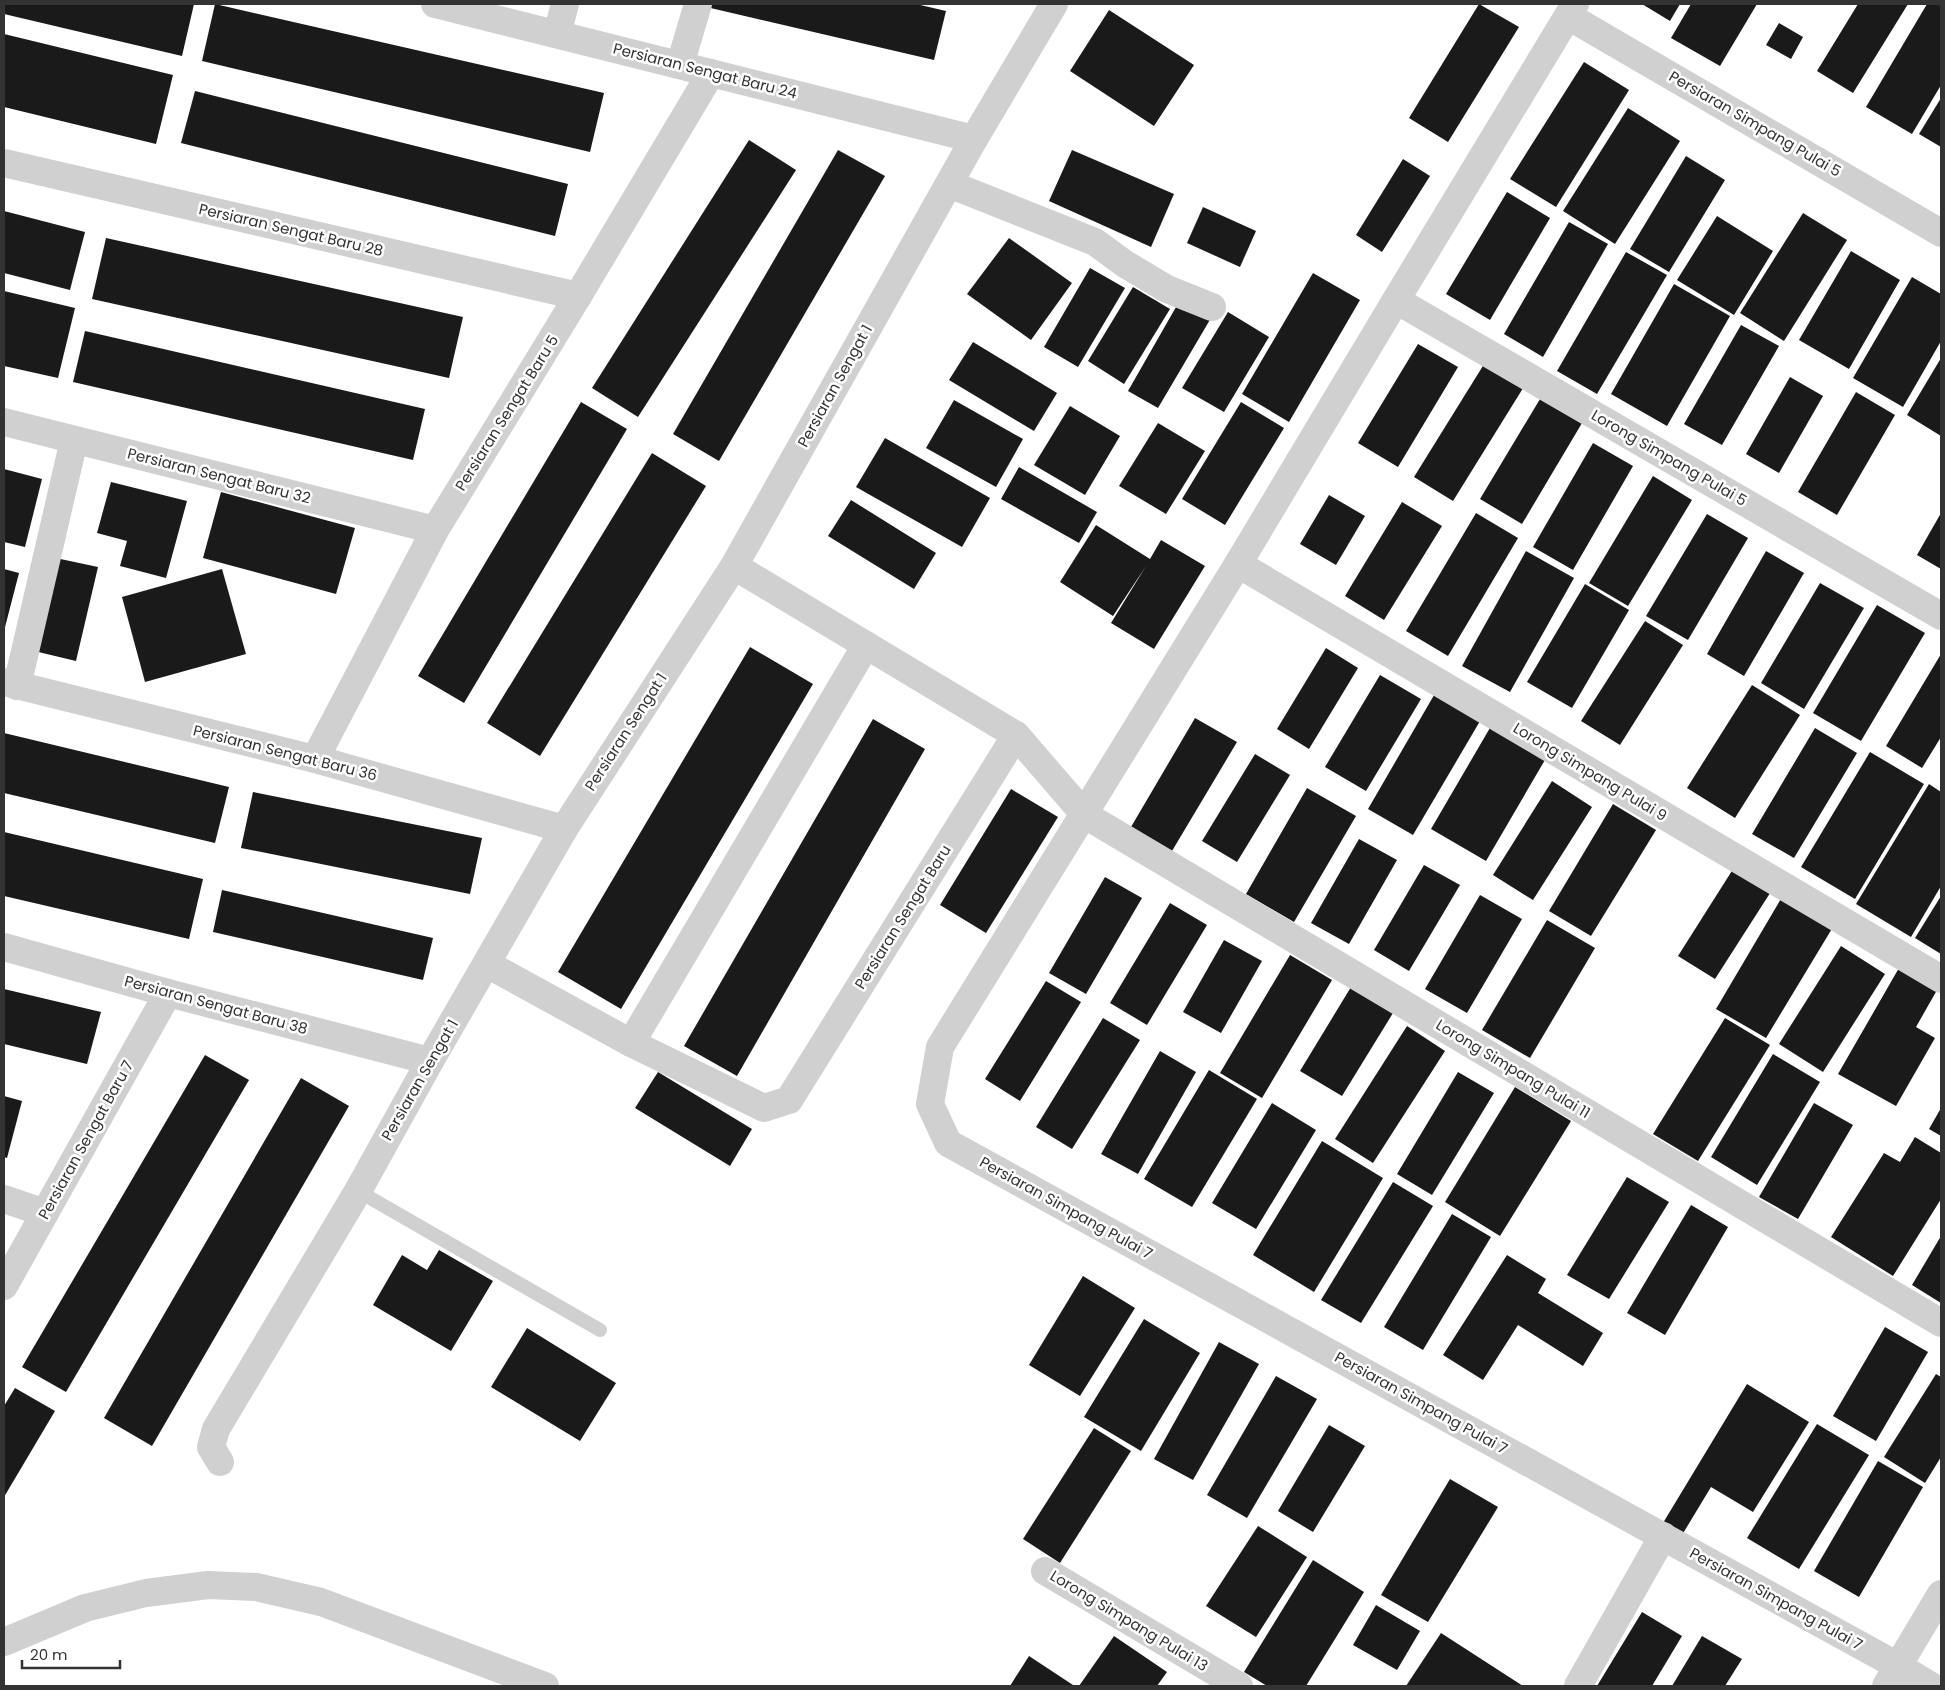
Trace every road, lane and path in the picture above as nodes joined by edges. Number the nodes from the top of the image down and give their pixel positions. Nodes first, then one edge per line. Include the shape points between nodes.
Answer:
1 (435, 4) edge
2 (565, 4) edge
3 (698, 4) edge
4 (1054, 4) edge
5 (1572, 10) edge
6 (557, 34) junction
7 (680, 65) junction
8 (711, 73) junction
9 (974, 139) junction
10 (4, 163) edge
11 (949, 184) junction
12 (1941, 233) edge
13 (578, 296) junction
14 (1396, 300) junction
15 (1212, 307) dead end
16 (4, 422) edge
17 (74, 440) junction
18 (435, 530) junction
19 (1238, 564) junction
20 (734, 566) junction
21 (1941, 616) edge
22 (866, 645) junction
23 (10, 684) edge
24 (1016, 735) junction
25 (316, 759) junction
26 (1085, 815) junction
27 (564, 829) junction
28 (4, 947) edge
29 (487, 964) junction
30 (1941, 979) edge
31 (168, 993) junction
32 (631, 1043) junction
33 (430, 1061) junction
34 (358, 1191) junction
35 (4, 1199) edge
36 (45, 1214) junction
37 (4, 1286) edge
38 (1941, 1323) edge
39 (600, 1330) dead end
40 (220, 1462) dead end
41 (1662, 1536) junction
42 (1045, 1571) dead end
43 (1941, 1594) edge
44 (4, 1642) edge
45 (1892, 1676) edge
46 (545, 1686) edge
47 (1239, 1686) edge
48 (1578, 1686) edge
49 (1931, 1686) edge

1 - 6 street, Persiaran Sengat Baru 24
2 - 6 street
3 - 7 street
4 - 9 street, Persiaran Sengat 1
5 - 12 street, Persiaran Simpang Pulai 5
5 - 14 street
6 - 7 street, Persiaran Sengat Baru 24
7 - 8 street, Persiaran Sengat Baru 24
8 - 9 street, Persiaran Sengat Baru 24
8 - 13 street, Persiaran Sengat Baru 5
9 - 11 street, Persiaran Sengat 1
10 - 13 street, Persiaran Sengat Baru 28
11 - 15 street via 1095,242 1167,289
11 - 20 street, Persiaran Sengat 1
13 - 18 street, Persiaran Sengat Baru 5
14 - 19 street
14 - 21 street, Lorong Simpang Pulai 5
16 - 17 street, Persiaran Sengat Baru 32
17 - 18 street, Persiaran Sengat Baru 32
17 - 23 street
18 - 25 street, Persiaran Sengat Baru 5
19 - 26 street
19 - 30 street, Lorong Simpang Pulai 9
20 - 22 street, Lorong Simpang Pulai 11
20 - 27 street, Persiaran Sengat 1
22 - 24 street, Lorong Simpang Pulai 11
22 - 32 street
23 - 25 street, Persiaran Sengat Baru 36
24 - 26 street, Lorong Simpang Pulai 11
24 - 32 street, Persiaran Sengat Baru via 789,1100 764,1108
25 - 27 street, Persiaran Sengat Baru 36
26 - 38 street, Lorong Simpang Pulai 11
26 - 41 street, Persiaran Simpang Pulai 7 via 940,1047 930,1104 948,1143
27 - 29 street, Persiaran Sengat 1
28 - 31 street, Persiaran Sengat Baru 38
29 - 32 street
29 - 33 street, Persiaran Sengat 1
31 - 33 street, Persiaran Sengat Baru 38
31 - 36 street, Persiaran Sengat Baru 7
33 - 34 street, Persiaran Sengat 1
34 - 39 lane
34 - 40 street, Persiaran Sengat 1 via 216,1429 211,1448
35 - 36 street
36 - 37 street, Persiaran Sengat Baru 7
41 - 45 street, Persiaran Simpang Pulai 7
41 - 48 street
42 - 47 street, Lorong Simpang Pulai 13
43 - 45 street
44 - 46 street via 85,1608 146,1594 208,1585 256,1587 321,1602
45 - 49 street, Persiaran Simpang Pulai 7

